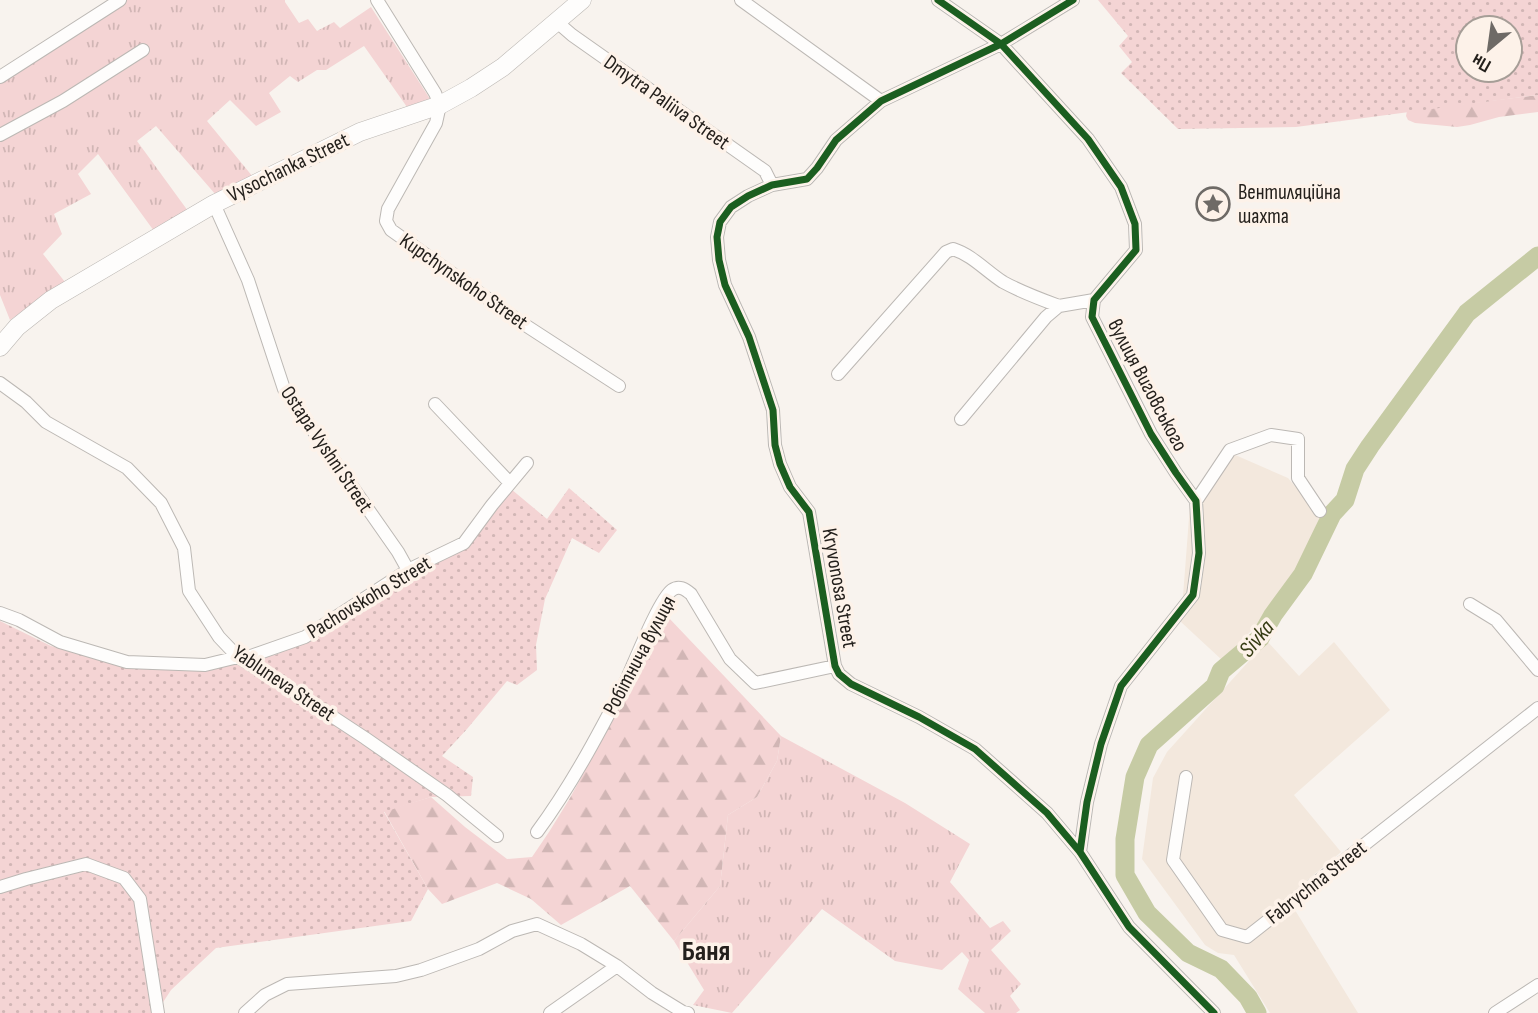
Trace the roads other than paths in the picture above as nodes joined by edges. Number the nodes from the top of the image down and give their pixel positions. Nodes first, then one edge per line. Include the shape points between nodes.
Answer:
1 (120, 0) edge
2 (377, 0) edge
3 (582, 0) edge
4 (741, 0) edge
5 (938, 0) edge
6 (1073, 0) edge
7 (557, 22) junction
8 (1001, 44) junction
9 (143, 50) dead end
10 (0, 77) edge
11 (881, 101) junction
12 (440, 105) junction
13 (0, 135) edge
14 (772, 185) junction
15 (214, 204) junction
16 (1094, 300) junction
17 (1059, 306) junction
18 (0, 347) edge
19 (838, 374) dead end
20 (0, 383) edge
21 (619, 386) dead end
22 (435, 404) dead end
23 (961, 419) dead end
24 (527, 463) dead end
25 (510, 483) junction
26 (1196, 502) junction
27 (1320, 511) dead end
28 (408, 570) junction
29 (1470, 604) dead end
30 (0, 613) edge
31 (238, 657) junction
32 (835, 666) junction
33 (1538, 670) edge
34 (1538, 708) edge
35 (1186, 777) dead end
36 (537, 832) dead end
37 (497, 836) dead end
38 (1080, 852) junction
39 (0, 887) edge
40 (617, 966) junction
41 (1538, 985) edge
42 (1500, 1011) edge
43 (158, 1013) edge
44 (245, 1013) edge
45 (550, 1013) edge
46 (688, 1013) edge
47 (1214, 1013) edge

1 - 10 street
2 - 12 street
3 - 7 street, Vysochanka Street
4 - 11 street
5 - 8 street, вулиця Виговського
6 - 8 street
7 - 12 street, Vysochanka Street via 503,67
7 - 14 street, Dmytra Paliiva Street via 765,171
8 - 11 street, Kryvonosa Street
8 - 16 street, вулиця Виговського via 1088,139 1121,187 1135,224 1136,250
9 - 13 street
11 - 14 street, Kryvonosa Street via 836,140 807,179
12 - 15 street, Vysochanka Street via 360,132
12 - 21 street, Kupchynskoho Street via 436,123 388,209 386,221 391,230
14 - 32 street, Kryvonosa Street via 731,207 720,222 719,260 774,410 780,464 809,512
15 - 18 street, Vysochanka Street via 51,300
15 - 28 street, Ostapa Vyshni Street via 248,280 284,389
16 - 17 street
16 - 26 street, вулиця Виговського via 1092,317 1122,377 1151,434
17 - 19 street via 1004,282 953,249
17 - 23 street
20 - 31 street, Yabluneva Street via 46,422 127,468 161,503 184,548 189,591
22 - 25 street
24 - 25 street, Pachovskoho Street
25 - 28 street, Pachovskoho Street via 464,543
26 - 27 street via 1230,450 1272,435 1298,439 1298,478
26 - 38 street via 1199,553 1193,595 1121,686 1101,744
28 - 31 street, Pachovskoho Street via 305,637
29 - 33 street via 1496,620
30 - 31 street, Pachovskoho Street via 60,642 127,662 205,665
31 - 37 street, Yabluneva Street via 365,738
32 - 36 street, Робітнича вулиця via 755,683 730,659 691,594 676,587 669,592 625,684 560,800
32 - 38 street, Kryvonosa Street via 851,684 975,749 1047,813
34 - 35 street, Fabrychna Street via 1247,936 1222,930 1173,860
38 - 47 street, Kryvonosa Street via 1129,926
39 - 43 street via 86,864 124,878 140,899
40 - 44 street via 537,924 396,976 287,984
40 - 45 street
40 - 46 street
41 - 42 street

